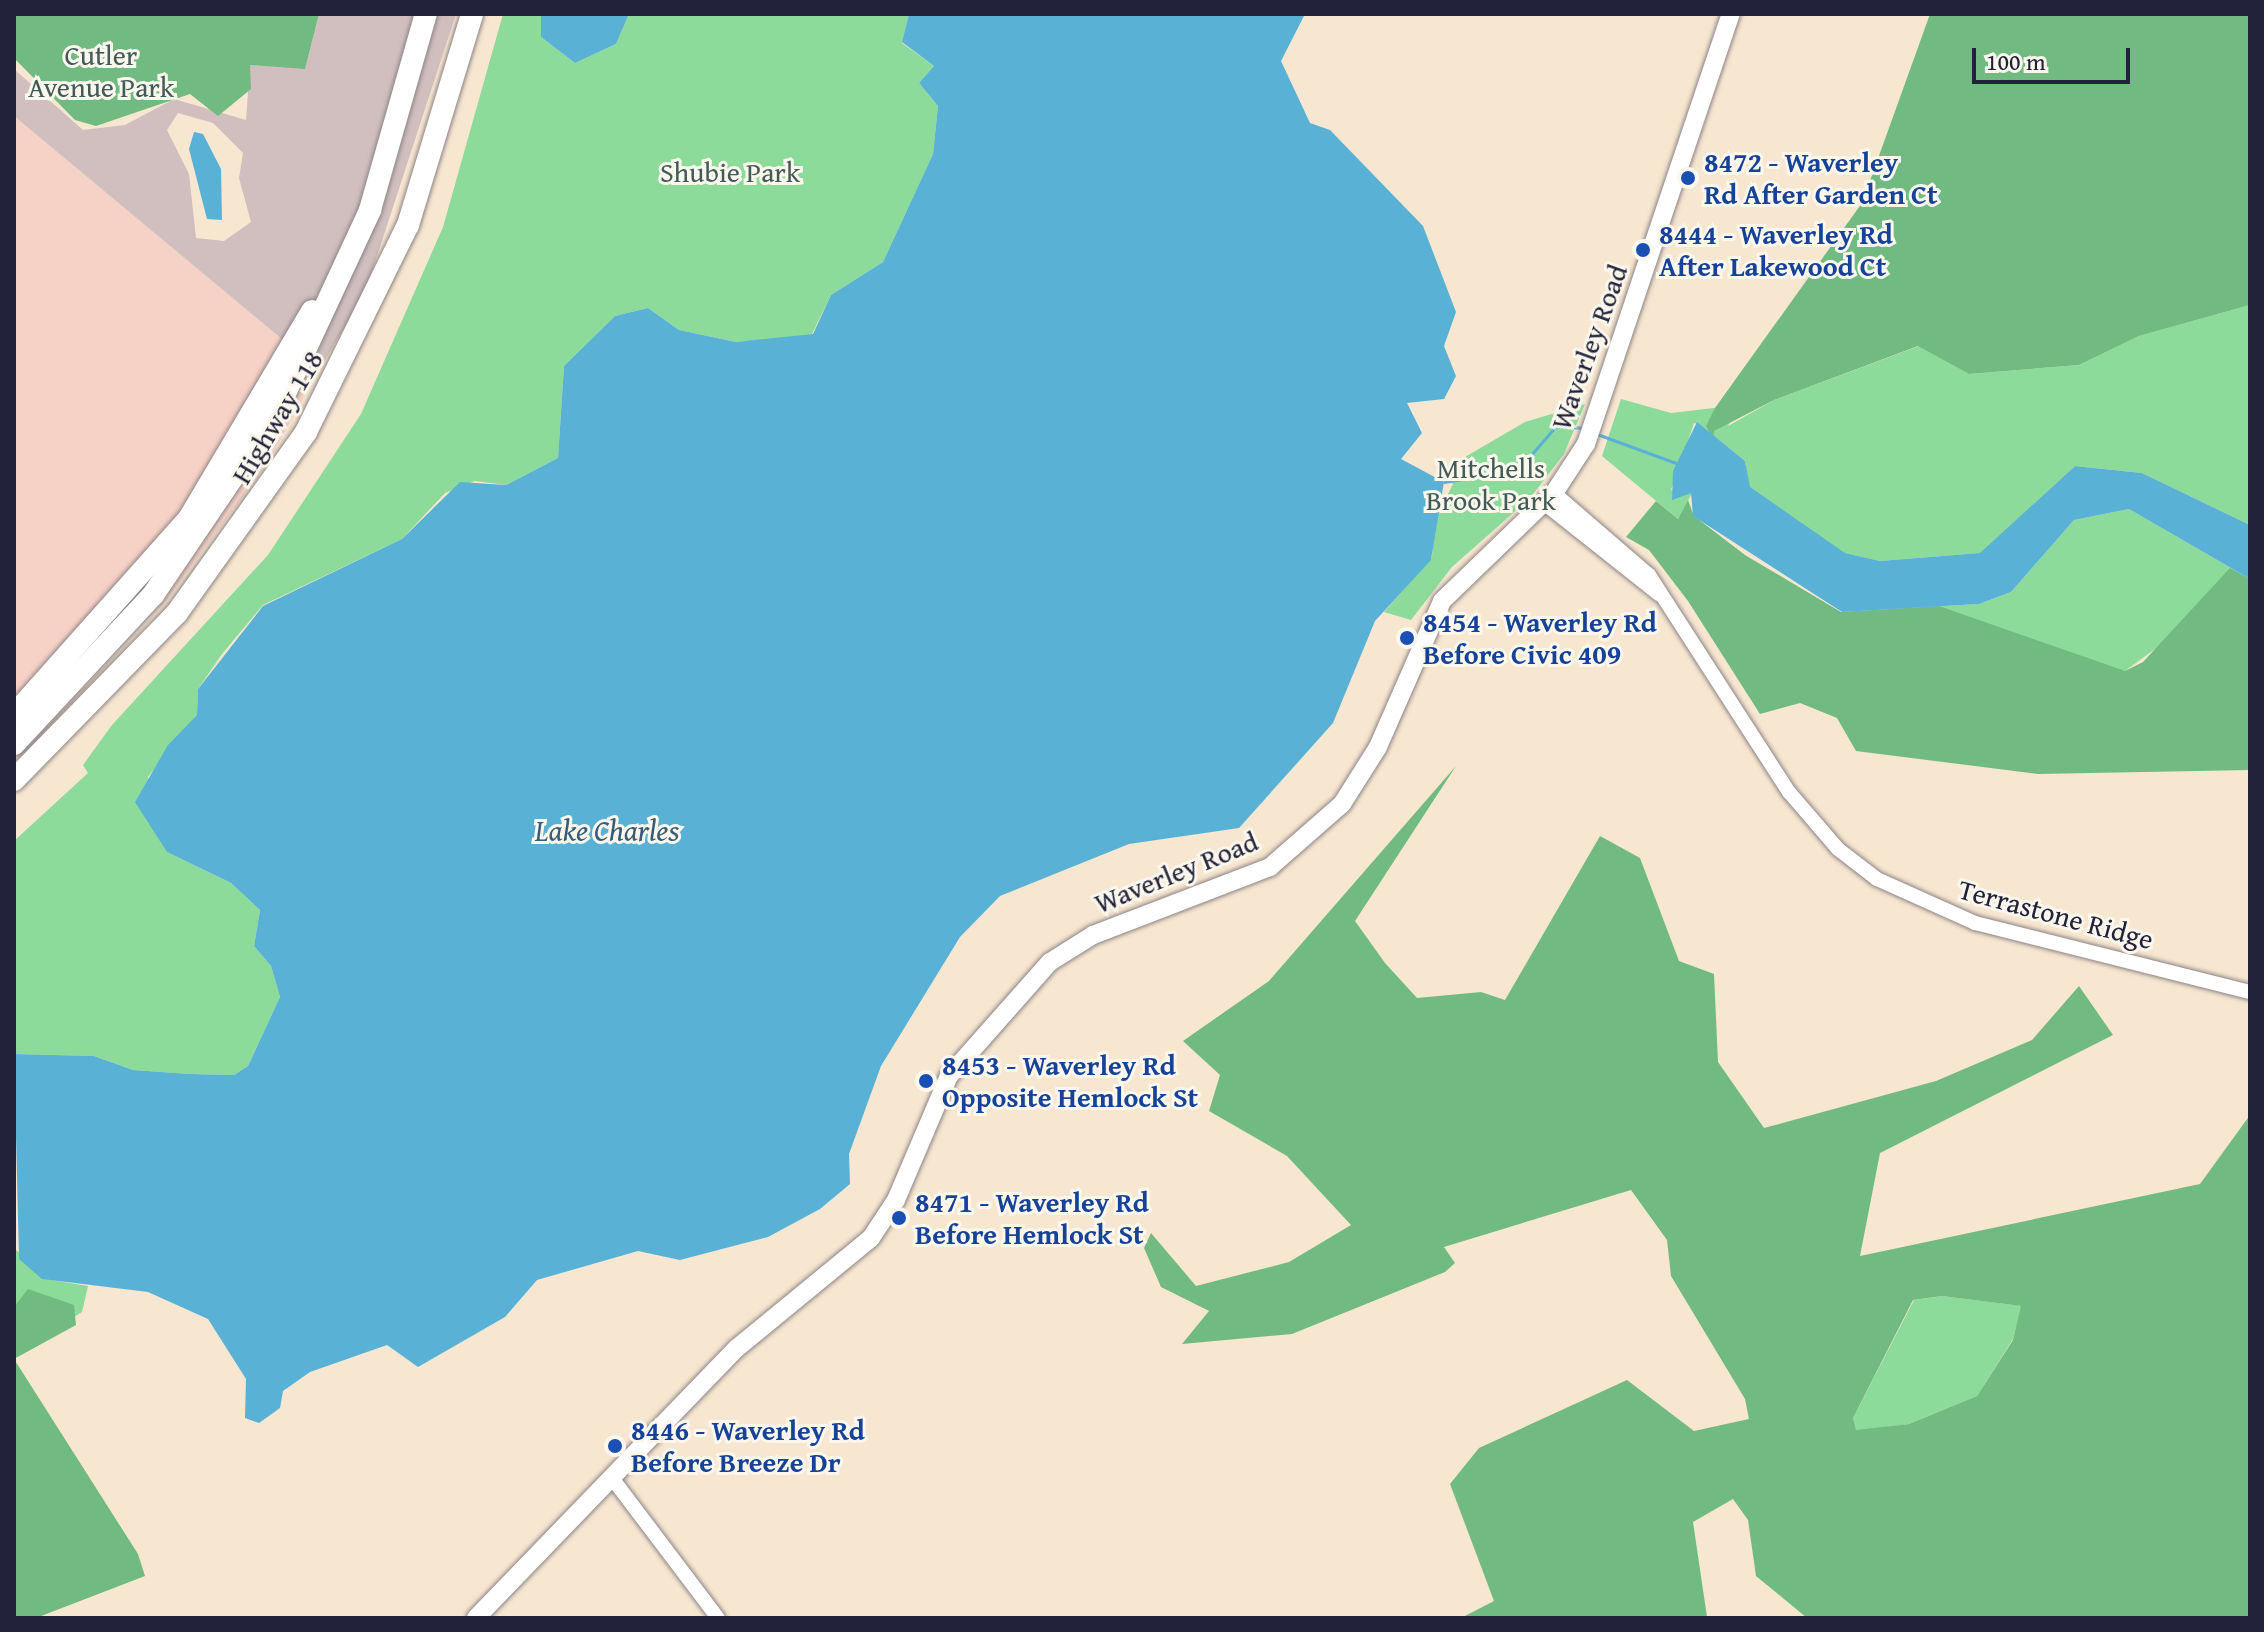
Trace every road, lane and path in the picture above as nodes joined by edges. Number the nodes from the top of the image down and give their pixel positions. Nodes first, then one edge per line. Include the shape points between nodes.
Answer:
1 (426, 14) edge
2 (472, 14) edge
3 (1731, 14) edge
4 (406, 98) junction
5 (408, 225) junction
6 (1549, 498) junction
7 (14, 715) edge
8 (14, 744) edge
9 (14, 780) edge
10 (14, 793) edge
11 (2250, 992) edge
12 (612, 1478) junction
13 (476, 1618) edge
14 (718, 1618) edge

1 - 4 highway, Highway 118
2 - 5 highway, Highway 118
3 - 6 main road, Waverley Road via 1598,418
4 - 7 highway via 314,307 237,447 138,583
4 - 8 highway, Highway 118 via 328,313 251,456 153,595
5 - 9 highway, Highway 118 via 336,379 251,518 137,660
5 - 10 highway via 363,344 265,511 144,665
6 - 11 street, Terrastone Ridge via 1660,594 1701,646 1789,792 1838,849 1877,879 1975,923
6 - 12 main road, Waverley Road via 1442,601 1378,747 1327,822 1270,867 1093,935 1050,962 949,1076 896,1200 871,1238 737,1348
12 - 13 main road, Waverley Road
12 - 14 street

